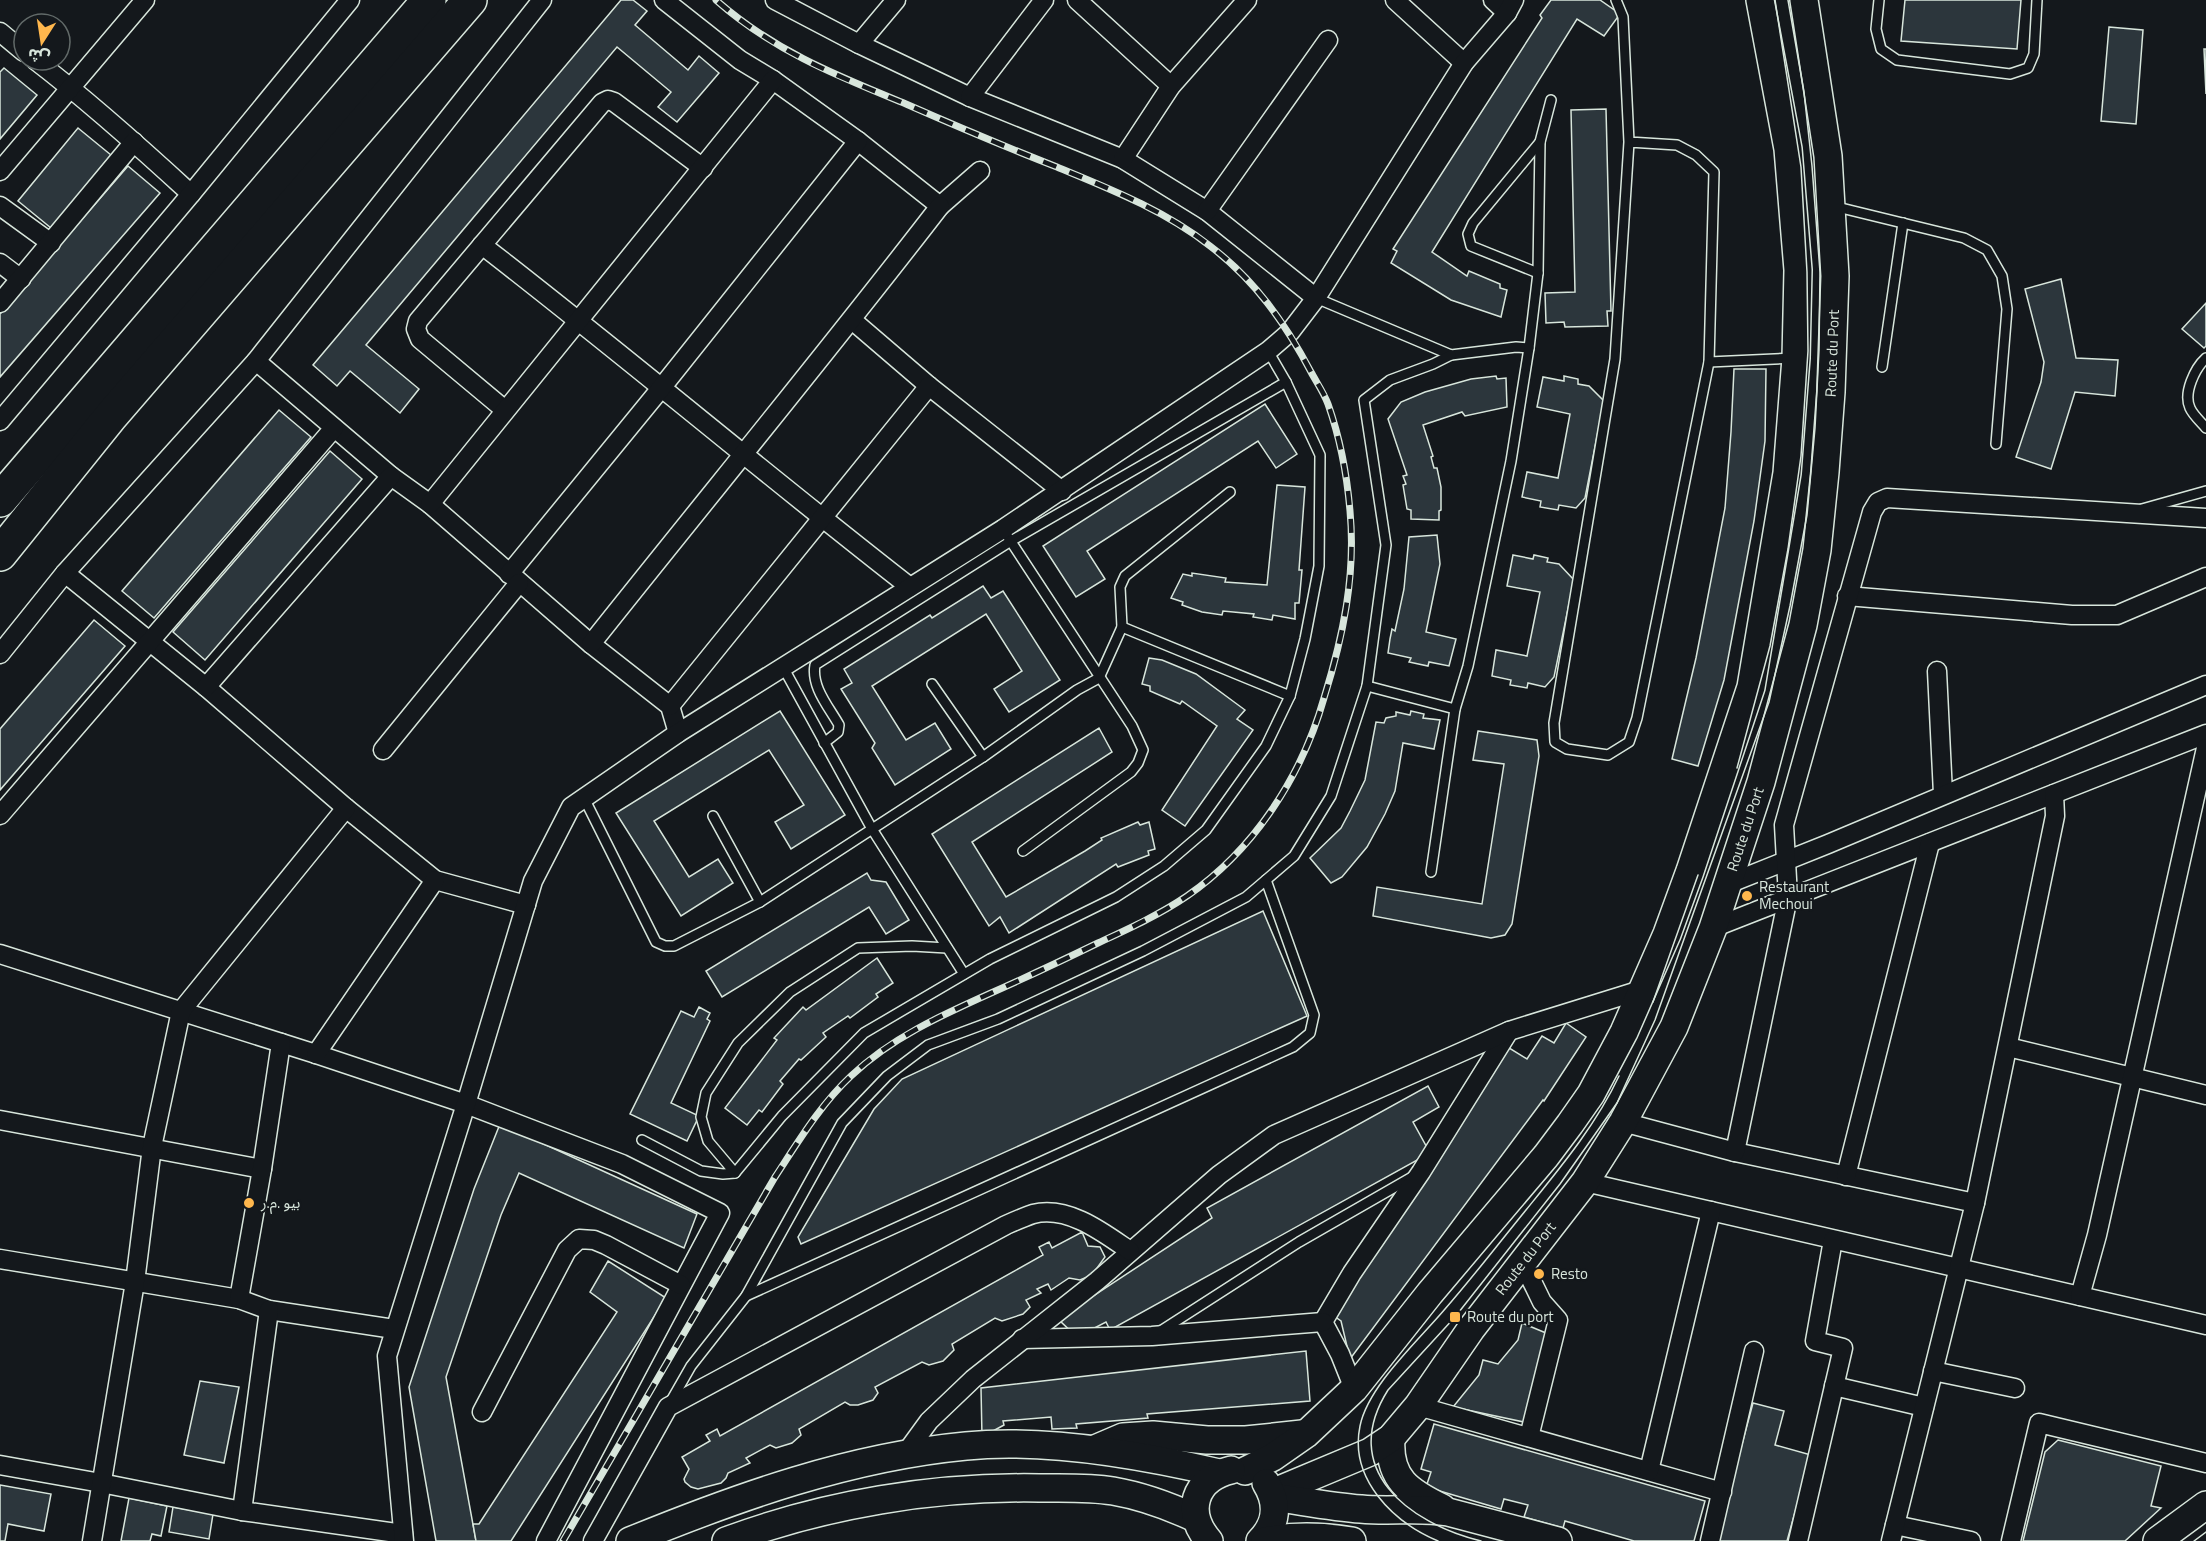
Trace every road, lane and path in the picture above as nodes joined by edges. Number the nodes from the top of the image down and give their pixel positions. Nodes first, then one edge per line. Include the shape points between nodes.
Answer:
1 (145, 0) edge
2 (350, 0) edge
3 (429, 0) edge
4 (470, 0) edge
5 (542, 0) edge
6 (664, 0) edge
7 (775, 0) edge
8 (896, 0) edge
9 (1044, 0) edge
10 (1077, 0) edge
11 (1395, 0) edge
12 (1493, 0) edge
13 (1616, 0) edge
14 (1760, 0) edge
15 (1804, 0) edge
16 (1879, 0) edge
17 (2037, 0) edge
18 (1241, 2) edge
19 (1510, 6) edge
20 (1328, 40) dead end
21 (859, 44) junction
22 (1464, 63) junction
23 (50, 72) edge
24 (773, 80) junction
25 (1171, 86) junction
26 (71, 88) junction
27 (970, 98) junction
28 (1551, 100) dead end
29 (858, 141) junction
30 (134, 142) junction
31 (1540, 142) junction
32 (1629, 142) junction
33 (1123, 159) junction
34 (703, 168) junction
35 (0, 171) edge
36 (980, 171) dead end
37 (191, 194) junction
38 (0, 206) edge
39 (940, 206) junction
40 (1831, 206) junction
41 (1207, 211) junction
42 (1903, 223) junction
43 (51, 243) junction
44 (483, 244) junction
45 (0, 263) edge
46 (1539, 273) junction
47 (21, 279) junction
48 (1316, 298) junction
49 (0, 303) edge
50 (580, 320) junction
51 (852, 320) junction
52 (1529, 348) junction
53 (1268, 351) junction
54 (1451, 355) junction
55 (1796, 358) junction
56 (2206, 358) edge
57 (256, 361) junction
58 (1709, 362) junction
59 (1882, 367) dead end
60 (1286, 382) junction
61 (929, 386) junction
62 (662, 387) junction
63 (505, 410) junction
64 (0, 420) edge
65 (334, 428) junction
66 (2206, 428) edge
67 (1996, 444) dead end
68 (742, 453) junction
69 (391, 476) junction
70 (1062, 491) junction
71 (2206, 491) edge
72 (1230, 492) dead end
73 (0, 500) edge
74 (430, 504) junction
75 (2127, 512) junction
76 (821, 518) junction
77 (2206, 518) edge
78 (1007, 535) junction
79 (0, 554) edge
80 (65, 573) junction
81 (2206, 577) edge
82 (514, 578) junction
83 (910, 587) junction
84 (1847, 596) junction
85 (1122, 627) junction
86 (149, 640) junction
87 (591, 644) junction
88 (0, 654) edge
89 (783, 668) junction
90 (1937, 671) dead end
91 (1099, 678) junction
92 (932, 684) dead end
93 (2206, 685) edge
94 (1367, 686) junction
95 (206, 687) junction
96 (1290, 696) junction
97 (670, 706) junction
98 (1455, 709) junction
99 (678, 734) junction
100 (2206, 734) edge
101 (824, 743) junction
102 (2206, 748) edge
103 (383, 750) dead end
104 (983, 757) junction
105 (2054, 794) junction
106 (1943, 795) junction
107 (584, 798) junction
108 (346, 808) junction
109 (0, 815) edge
110 (713, 816) dead end
111 (872, 829) junction
112 (1930, 843) junction
113 (1023, 851) dead end
114 (1786, 861) junction
115 (1431, 873) dead end
116 (435, 880) junction
117 (1266, 880) junction
118 (1728, 884) junction
119 (1788, 897) junction
120 (760, 902) junction
121 (526, 905) junction
122 (1713, 928) junction
123 (947, 948) junction
124 (0, 954) edge
125 (964, 974) junction
126 (1644, 989) junction
127 (181, 1011) junction
128 (1509, 1031) junction
129 (280, 1043) junction
130 (2008, 1047) junction
131 (316, 1054) junction
132 (2131, 1077) junction
133 (2206, 1095) edge
134 (466, 1104) junction
135 (0, 1120) edge
136 (1623, 1122) junction
137 (642, 1140) dead end
138 (152, 1148) junction
139 (1735, 1152) junction
140 (262, 1169) junction
141 (1421, 1172) junction
142 (735, 1173) junction
143 (1846, 1176) junction
144 (1585, 1182) junction
145 (1975, 1203) junction
146 (1711, 1211) junction
147 (1833, 1240) junction
148 (1130, 1251) junction
149 (0, 1259) edge
150 (1523, 1263) junction
151 (1959, 1268) junction
152 (135, 1282) junction
153 (681, 1286) junction
154 (746, 1296) junction
155 (2079, 1296) junction
156 (239, 1299) junction
157 (269, 1310) junction
158 (1323, 1322) junction
159 (2206, 1325) edge
160 (394, 1329) junction
161 (1152, 1336) junction
162 (1022, 1340) junction
163 (1754, 1351) dead end
164 (1933, 1371) junction
165 (1834, 1386) junction
166 (2015, 1388) dead end
167 (1354, 1389) junction
168 (1418, 1406) junction
169 (668, 1407) junction
170 (1924, 1407) junction
171 (482, 1412) dead end
172 (1306, 1434) junction
173 (1529, 1437) junction
174 (1391, 1438) junction
175 (1207, 1440) junction
176 (1093, 1450) junction
177 (905, 1454) junction
178 (2206, 1463) edge
179 (0, 1465) edge
180 (1232, 1471) junction
181 (1649, 1471) junction
182 (101, 1483) junction
183 (1722, 1492) junction
184 (1273, 1495) junction
185 (2206, 1505) edge
186 (242, 1511) junction
187 (1448, 1512) junction
188 (1202, 1533) edge
189 (1893, 1533) edge
190 (404, 1538) edge
191 (92, 1541) edge
192 (546, 1541) edge
193 (593, 1541) edge
194 (630, 1541) edge
195 (726, 1541) edge
196 (1262, 1541) edge
197 (1352, 1541) edge
198 (1558, 1541) edge
199 (1710, 1541) edge
200 (1798, 1541) edge
201 (1971, 1541) edge
202 (2011, 1541) edge
203 (2157, 1541) edge

1 - 26 street
2 - 37 street
3 - 73 highway
4 - 79 highway via 127,397
5 - 57 street
6 - 24 street via 740,60
7 - 21 street
8 - 21 street
9 - 27 street
10 - 25 street
11 - 22 street
12 - 19 street
13 - 32 lane via 1623,17
14 - 55 main road via 1788,149 1798,270
15 - 40 main road, Route du Port via 1828,156
16 - 17 lane via 1876,29 1881,49 1897,60 2010,74 2028,68 2034,54
18 - 25 street
19 - 22 street
20 - 41 street
21 - 27 street
22 - 48 street
23 - 26 street
24 - 29 street
24 - 34 street
25 - 33 street
26 - 30 street
26 - 35 street
27 - 33 street
28 - 31 lane
29 - 39 street
29 - 62 street
30 - 37 street
30 - 43 street
31 - 46 lane
31 - 46 lane via 1468,234 1472,246
32 - 58 lane via 1677,145 1696,155 1714,172
32 - 58 lane via 1615,358 1554,723 1555,742 1567,749 1608,755 1629,742
33 - 41 street
34 - 44 street via 614,102 602,102
34 - 50 street
36 - 39 street
37 - 64 street
38 - 43 street
39 - 51 street
40 - 42 lane
40 - 118 main road, Route du Port via 1835,276 1831,392 1817,550 1787,690
41 - 48 street
42 - 59 lane
42 - 67 lane via 1964,238 1987,249 2002,276 2007,309
43 - 47 street
44 - 50 street
44 - 63 street via 418,321 416,329 420,339
45 - 47 street
46 - 52 lane
47 - 49 street
48 - 53 street via 1290,332
48 - 54 lane
50 - 62 street
50 - 63 street
51 - 61 street
51 - 68 street
52 - 54 lane
52 - 98 lane via 1506,484 1468,666
53 - 60 lane
53 - 70 street
54 - 94 lane via 1390,380 1364,400 1386,545
55 - 58 lane
55 - 126 main road via 1787,473 1751,687 1686,882
56 - 66 lane via 2192,379 2189,397 2190,408
57 - 65 street
57 - 80 street
60 - 78 lane
60 - 96 lane via 1320,455 1319,566
61 - 70 street
61 - 76 street
62 - 68 street
62 - 82 street
63 - 74 street
65 - 69 street
65 - 86 street
68 - 76 street
68 - 87 street
69 - 74 street
69 - 95 street
70 - 78 street
71 - 75 lane
72 - 85 lane via 1125,576 1120,586
74 - 82 street
75 - 77 street
75 - 84 street via 1887,498 1878,502 1872,512
76 - 83 street
76 - 97 street
78 - 83 street
78 - 91 lane
78 - 101 lane via 815,666 813,675 818,688 839,725 838,732
80 - 86 street
80 - 88 street
81 - 84 street via 2117,615 2072,615
82 - 87 street
82 - 103 street
83 - 89 street
84 - 114 street via 1784,825
85 - 91 lane
85 - 96 lane
86 - 95 street
86 - 109 street
87 - 97 street
89 - 99 street
89 - 101 lane
90 - 106 street
91 - 104 lane
91 - 113 lane via 1132,726 1143,750 1138,763
92 - 104 lane
93 - 106 street
94 - 98 lane
94 - 117 lane via 1331,796 1294,856
95 - 108 street
96 - 125 lane via 1266,746 1206,830 1164,866 1116,897
97 - 99 street
98 - 115 lane
99 - 107 street
100 - 105 street
101 - 111 lane
102 - 132 street
104 - 111 lane
105 - 112 street
105 - 130 street via 2055,816
106 - 114 street
107 - 120 lane via 656,942 674,946
107 - 121 street via 571,807 533,881
108 - 116 street
108 - 127 street
110 - 120 lane
111 - 120 lane
111 - 123 lane
112 - 119 street
112 - 143 street
114 - 118 street
114 - 119 street
116 - 121 street
116 - 131 street
117 - 154 lane via 1246,897 1143,951 998,1019 928,1045 887,1076 843,1123
117 - 154 lane via 1314,1015 1310,1034 1293,1047
118 - 122 main road, Route du Port
119 - 122 street
119 - 139 street
121 - 134 street
122 - 136 main road, Route du Port via 1674,1027
123 - 125 lane
123 - 142 lane via 858,948 790,992 738,1042 706,1093 701,1117 708,1141
124 - 127 street
125 - 142 lane via 864,1033 782,1116
126 - 128 street
126 - 167 main road via 1608,1064 1570,1124
127 - 129 street
127 - 138 street
128 - 141 street
128 - 148 street via 1274,1135 1219,1175
129 - 131 street
129 - 140 street
130 - 132 street
130 - 145 street
131 - 134 street
132 - 133 street
132 - 155 street via 2097,1235
134 - 153 street via 622,1164 720,1213
134 - 160 street
135 - 138 street
136 - 139 street
136 - 144 main road, Route du Port
137 - 142 lane via 701,1172
138 - 140 street
138 - 152 street
139 - 143 street
140 - 156 street
141 - 158 street
141 - 161 lane via 1299,1242
143 - 145 street
144 - 146 street
144 - 150 main road, Route du Port
145 - 151 street
146 - 147 street
146 - 181 street
147 - 151 street
147 - 165 street via 1815,1341 1843,1348
148 - 162 street
148 - 169 street via 1091,1225 1065,1215 1035,1214 1006,1225
149 - 152 street
150 - 168 main road, Route du Port
150 - 173 street via 1542,1302 1558,1320
151 - 155 street
151 - 164 street
152 - 156 street
152 - 182 street
153 - 171 street via 606,1245 579,1239 567,1250
153 - 192 street
154 - 169 lane via 691,1366
155 - 159 street
156 - 157 street
157 - 160 street
157 - 186 street
158 - 161 street
158 - 167 street
160 - 190 street via 387,1356
161 - 162 street
162 - 177 street via 973,1378 936,1414
163 - 183 street
164 - 166 street
164 - 170 street
165 - 170 street
165 - 200 street
167 - 172 main road
168 - 173 street
168 - 174 main road, Route du Port
169 - 193 street
170 - 189 street
172 - 175 main road
172 - 180 main road via 1272,1457
173 - 181 street
174 - 184 main road, Route du Port via 1370,1452
174 - 187 main road via 1391,1459 1400,1480
175 - 176 main road via 1153,1435 1123,1437
175 - 180 main road via 1225,1456
176 - 177 main road via 968,1446
176 - 180 main road
177 - 194 main road via 784,1483
178 - 202 street via 2039,1424
179 - 182 street
180 - 184 main road via 1256,1475
180 - 188 main road via 1207,1480 1199,1492 1195,1504
181 - 183 street
182 - 186 street
182 - 191 street
183 - 199 street
184 - 187 main road via 1360,1509
184 - 196 main road via 1274,1522
185 - 203 main road
186 - 190 street
187 - 198 main road
188 - 195 main road via 1169,1506 1113,1491 1000,1487 927,1494 813,1513
189 - 201 street
196 - 197 main road via 1305,1536

